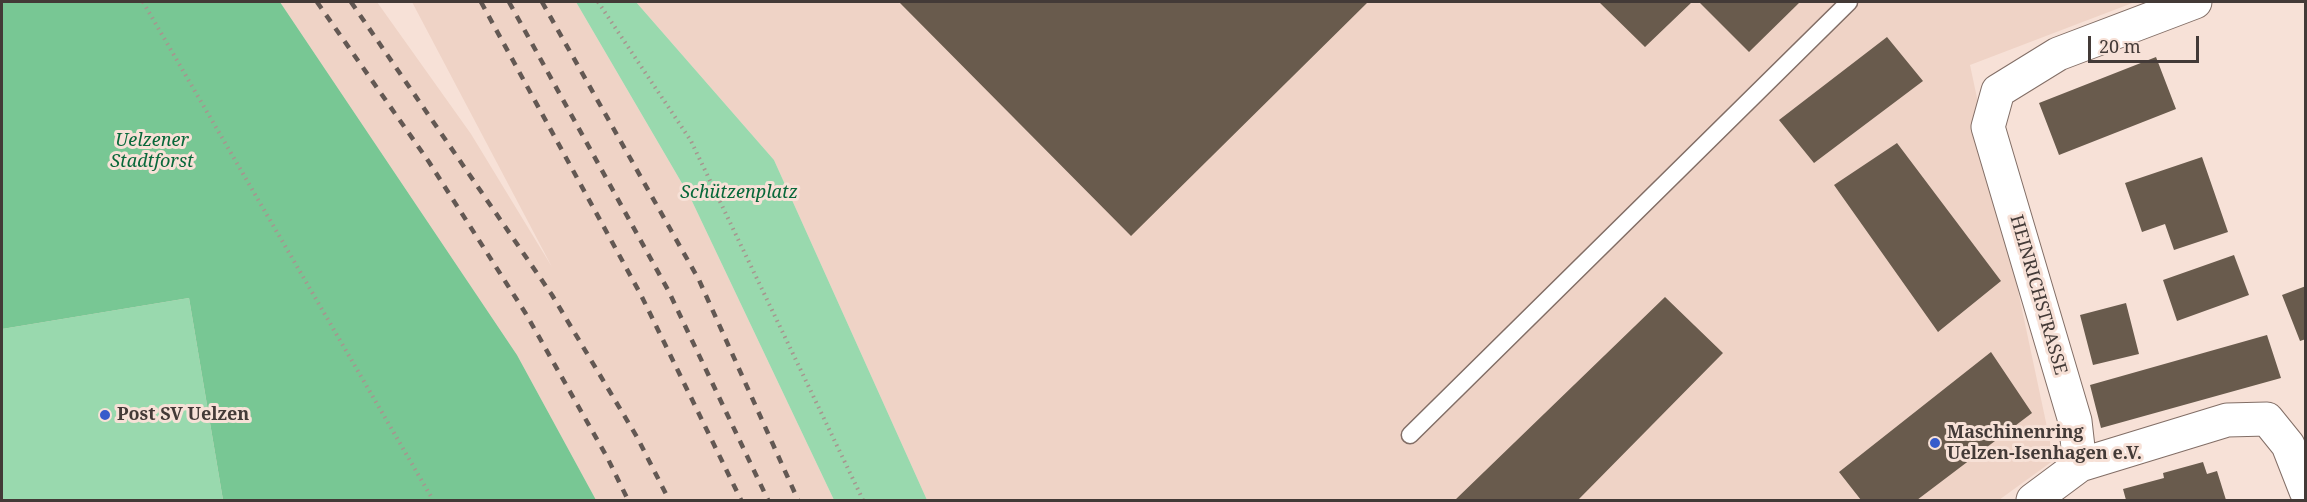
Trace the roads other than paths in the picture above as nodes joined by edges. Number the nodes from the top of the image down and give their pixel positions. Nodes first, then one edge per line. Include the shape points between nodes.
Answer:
1 (1849, 2) edge
2 (2195, 2) edge
3 (1410, 435) dead end
4 (2080, 465) junction
5 (2306, 491) edge
6 (2033, 501) edge

1 - 3 lane
2 - 4 street, HEINRICHSTRASSE via 2058,54 1998,92 1988,127 2074,421
4 - 5 street via 2227,420 2267,419 2288,445
4 - 6 street

